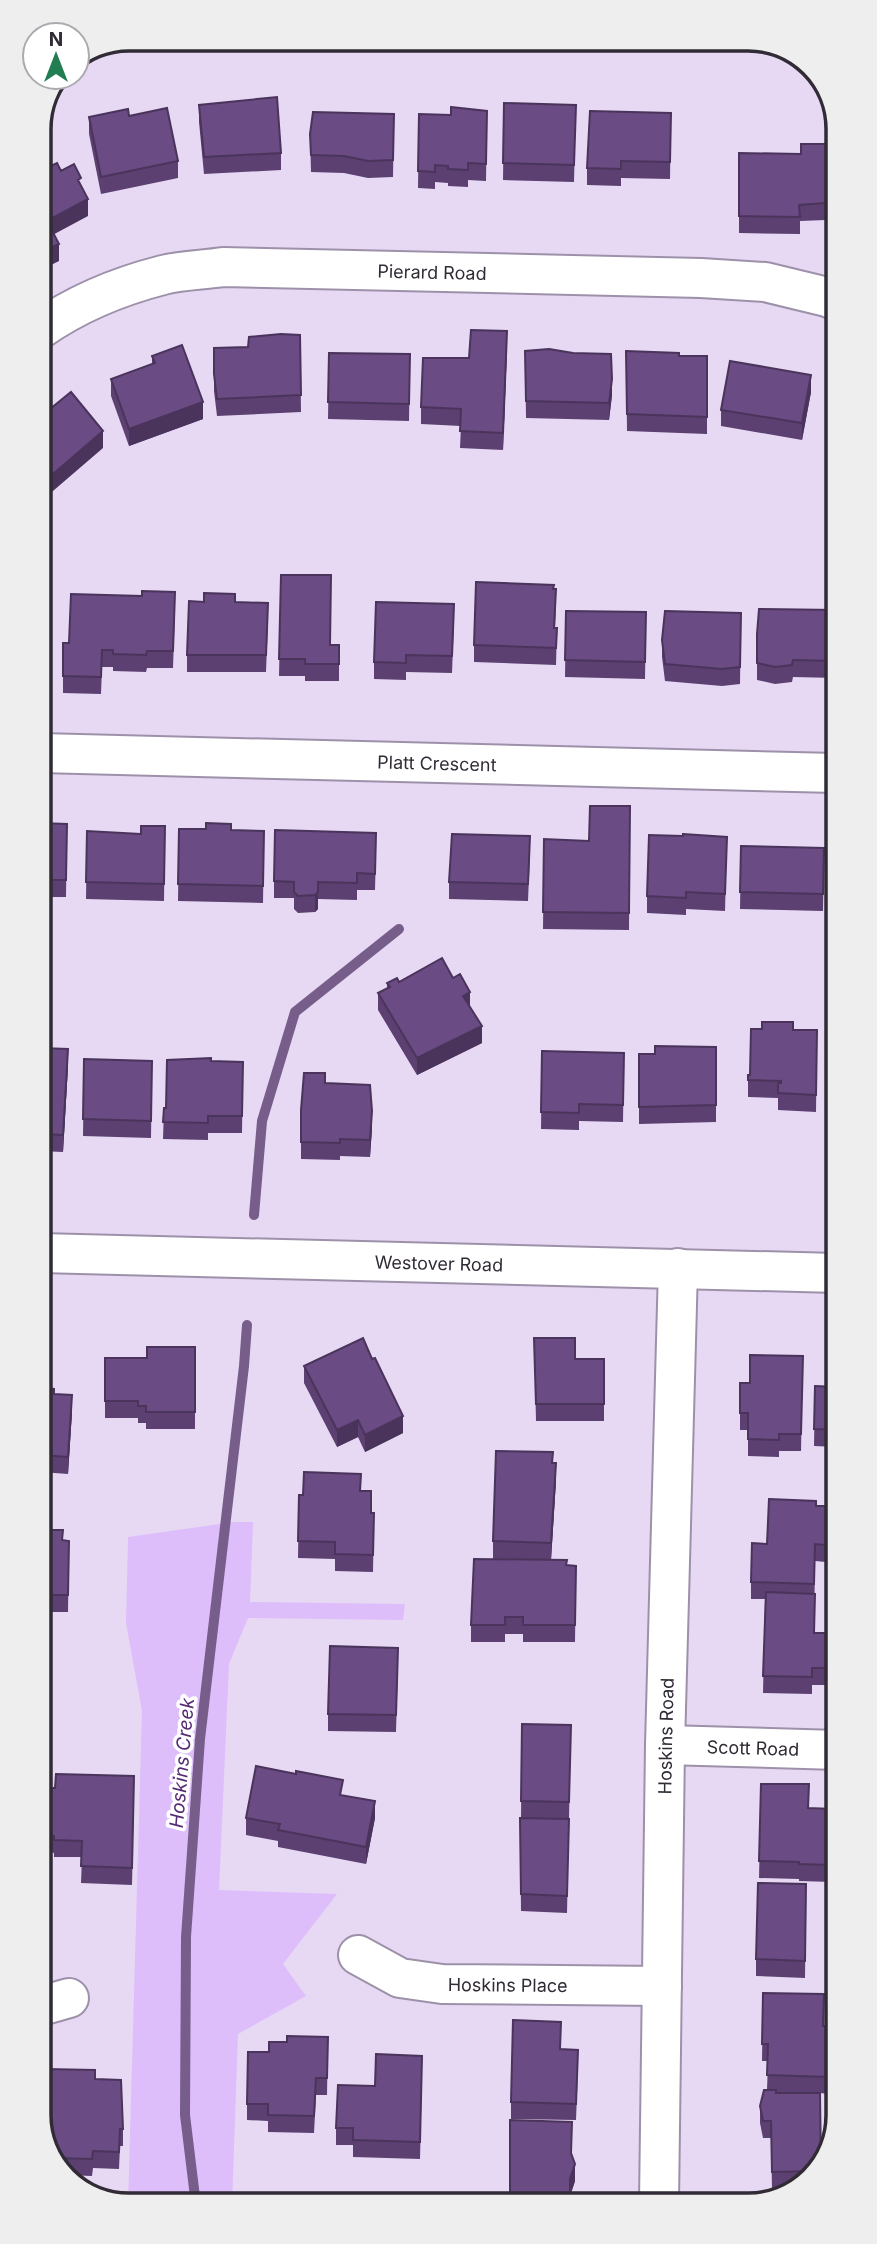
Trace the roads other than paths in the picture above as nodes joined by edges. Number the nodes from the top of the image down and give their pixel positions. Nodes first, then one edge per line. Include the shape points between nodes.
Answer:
1 (826, 297) edge
2 (51, 321) edge
3 (51, 753) edge
4 (826, 773) edge
5 (51, 1253) edge
6 (678, 1268) junction
7 (826, 1273) edge
8 (665, 1745) junction
9 (826, 1750) edge
10 (358, 1955) dead end
11 (662, 1986) junction
12 (659, 2193) edge

1 - 2 street, Pierard Road via 765,282 701,278 223,267 166,274 110,292
3 - 4 street, Platt Crescent
5 - 6 street, Westover Road
6 - 7 street, Westover Road
6 - 8 street, Hoskins Road
8 - 9 street, Scott Road
8 - 11 street, Hoskins Road
10 - 11 street, Hoskins Place via 400,1978 442,1984
11 - 12 street, Hoskins Road

